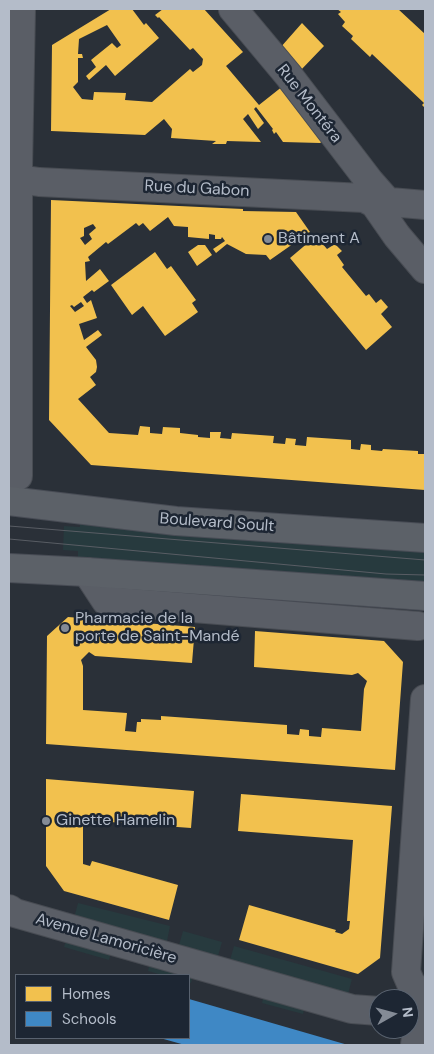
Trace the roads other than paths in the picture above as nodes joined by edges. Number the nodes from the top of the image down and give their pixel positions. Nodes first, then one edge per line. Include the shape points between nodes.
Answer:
1 (22, 9) edge
2 (233, 9) edge
3 (19, 179) junction
4 (380, 201) junction
5 (425, 205) edge
6 (425, 269) edge
7 (13, 490) edge
8 (425, 538) edge
9 (9, 568) edge
10 (87, 572) junction
11 (425, 596) edge
12 (418, 626) dead end
13 (425, 700) edge
14 (9, 909) edge
15 (425, 963) edge
16 (413, 989) edge
17 (419, 1008) edge
18 (369, 1010) edge

1 - 3 street
2 - 4 street, Rue Montéra via 289,76 370,182
3 - 4 street, Rue du Gabon
3 - 7 street
4 - 5 street, Rue du Gabon
4 - 6 street, Rue Montéra via 397,236
7 - 8 main road, Boulevard Soult via 176,521
9 - 10 main road
10 - 11 main road
10 - 12 street via 106,601
13 - 16 street via 406,972
14 - 18 street, Avenue Lamoricière via 23,916 343,1006
15 - 17 street

